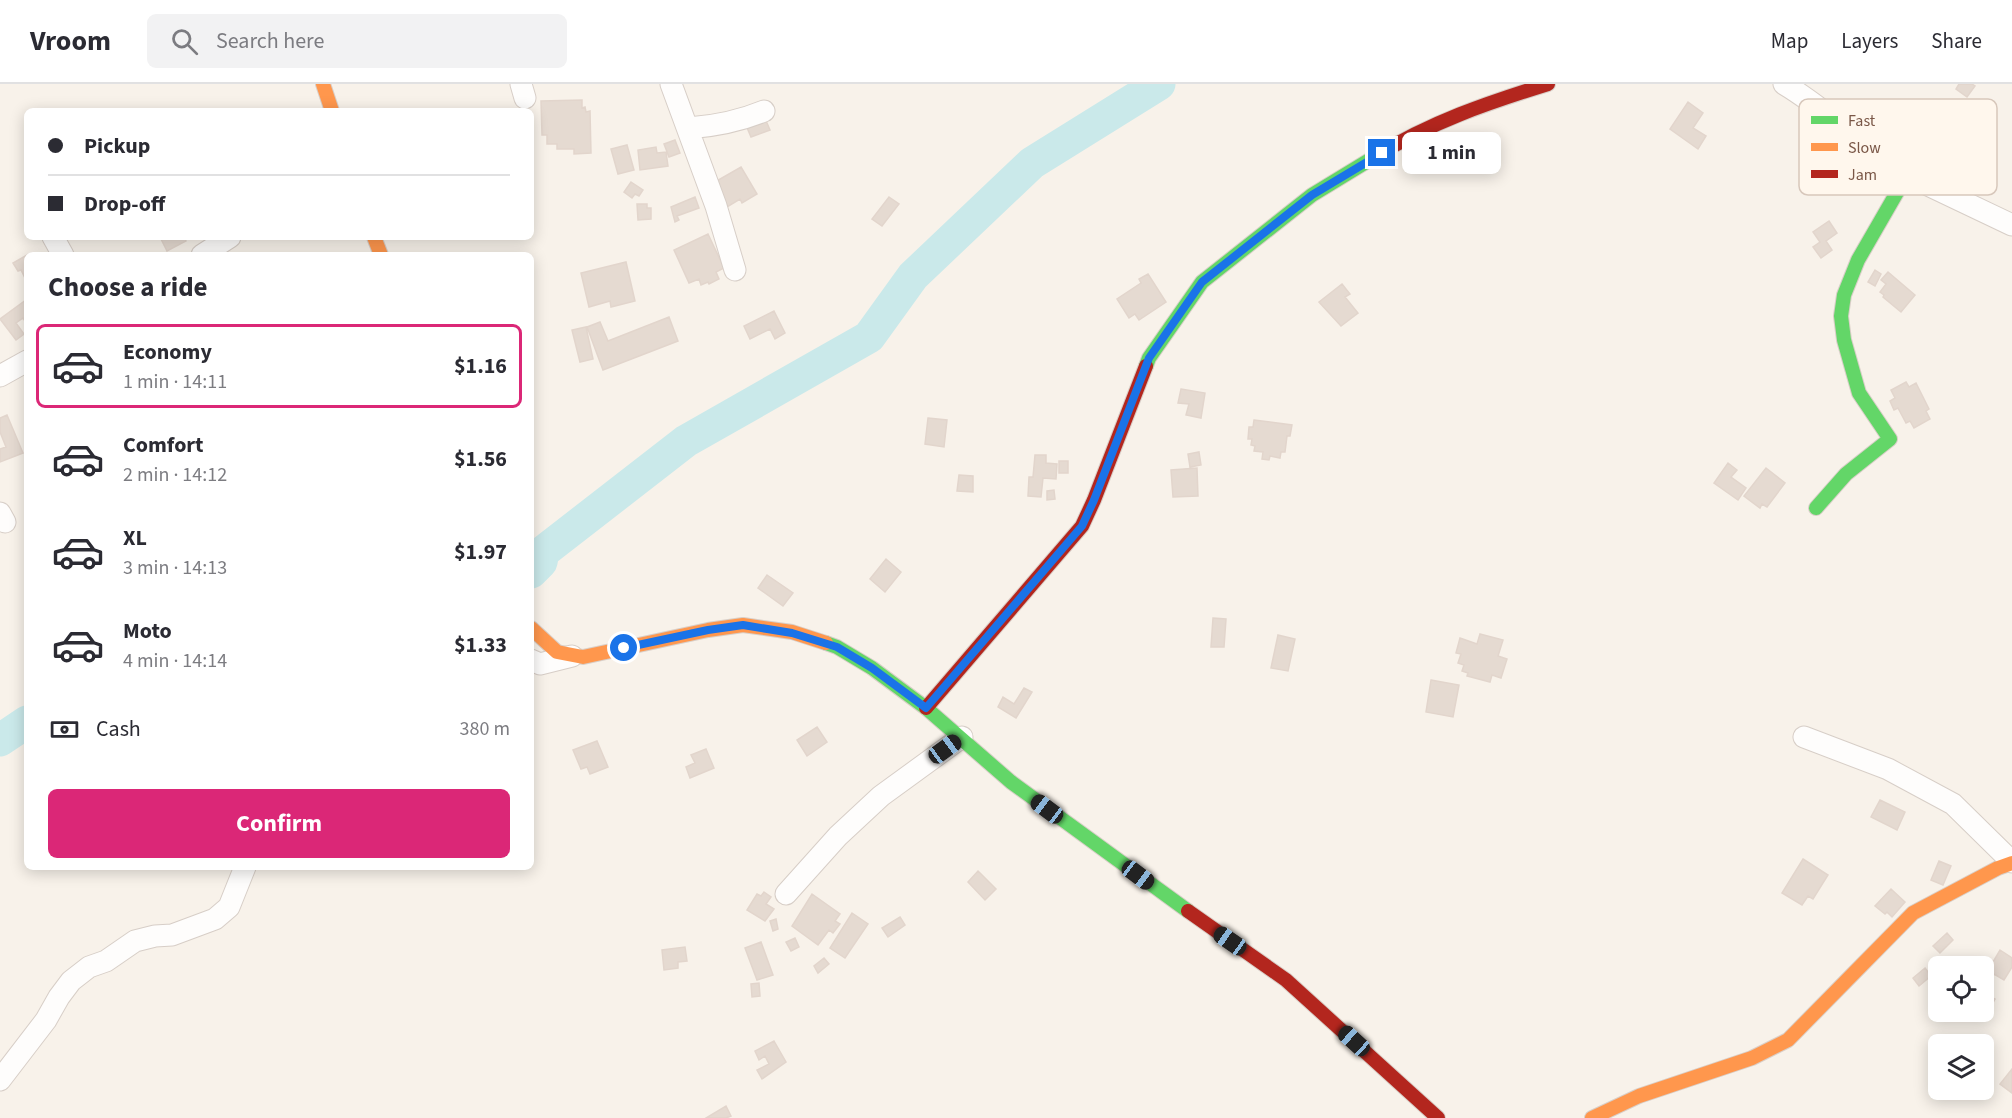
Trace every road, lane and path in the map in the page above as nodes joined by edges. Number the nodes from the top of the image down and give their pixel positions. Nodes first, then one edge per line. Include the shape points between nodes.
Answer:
1 (323, 84) edge
2 (672, 84) edge
3 (1548, 84) edge
4 (1784, 84) edge
5 (1809, 99) edge
6 (331, 108) edge
7 (764, 111) dead end
8 (689, 128) junction
9 (1896, 195) edge
10 (1949, 195) edge
11 (2012, 225) edge
12 (225, 240) edge
13 (207, 252) edge
14 (735, 270) dead end
15 (24, 363) edge
16 (0, 376) edge
17 (1816, 508) dead end
18 (534, 631) edge
19 (572, 656) junction
20 (534, 661) edge
21 (926, 708) junction
22 (962, 737) junction
23 (1804, 738) dead end
24 (2012, 862) edge
25 (244, 870) edge
26 (786, 894) dead end
27 (0, 1080) edge
28 (1438, 1118) edge
29 (1592, 1118) edge

1 - 6 street
2 - 8 street
3 - 21 street via 1475,107 1399,142 1312,195 1202,282 1149,358 1082,526
4 - 5 street
7 - 8 street via 725,124
8 - 14 street
9 - 17 street via 1857,262 1840,310 1840,325 1861,400 1890,439 1846,474
10 - 11 street
12 - 13 street
15 - 16 street
18 - 19 street via 557,652
19 - 20 street via 540,664
19 - 21 street via 743,625 792,633 837,647
21 - 22 street
22 - 26 street via 881,796 838,836
22 - 28 street via 1021,789 1286,980
23 - 24 street via 1888,769 1953,804
24 - 29 street via 1913,913 1788,1040 1746,1060 1637,1097
25 - 27 street via 229,907 215,919 172,935 135,941 71,981

